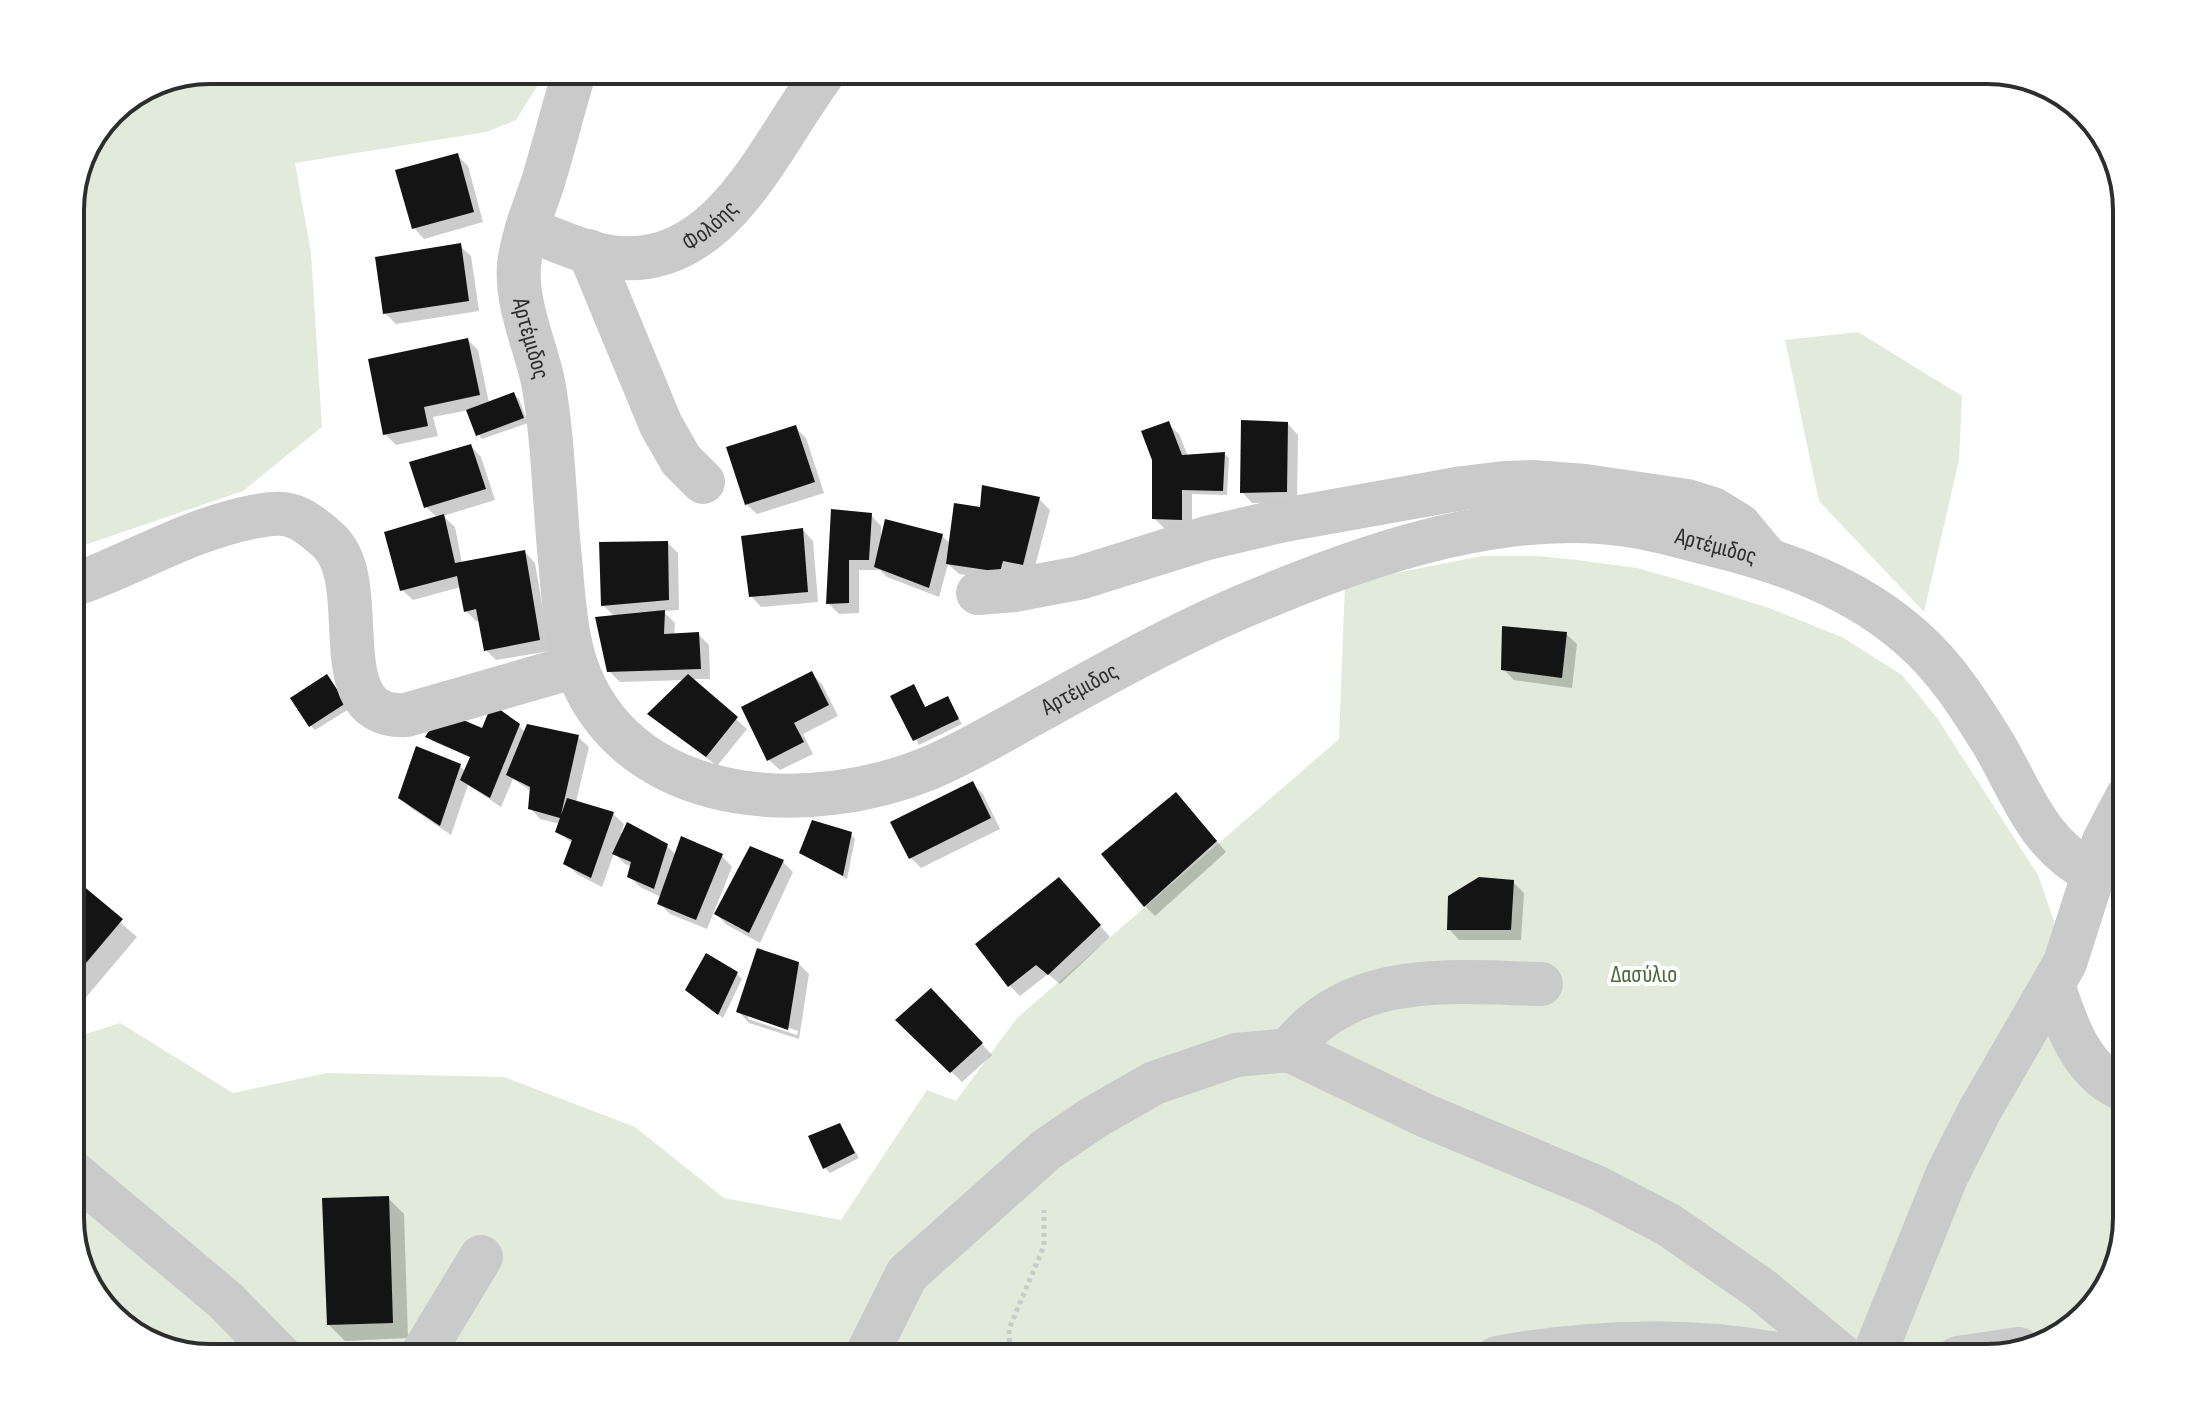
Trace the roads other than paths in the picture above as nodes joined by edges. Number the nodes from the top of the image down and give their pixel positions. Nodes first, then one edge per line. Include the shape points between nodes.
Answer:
1 (571, 84) edge
2 (816, 84) edge
3 (527, 229) junction
4 (589, 251) junction
5 (703, 482) dead end
6 (1767, 558) junction
7 (84, 579) edge
8 (978, 593) dead end
9 (576, 666) junction
10 (2113, 824) edge
11 (2093, 873) junction
12 (1541, 984) dead end
13 (2053, 985) junction
14 (1289, 1050) junction
15 (2113, 1084) edge
16 (84, 1182) edge
17 (481, 1257) dead end
18 (268, 1344) edge
19 (428, 1344) edge
20 (872, 1344) edge
21 (1827, 1344) edge
22 (1879, 1344) edge

1 - 3 street, Αρτέμιδος
2 - 4 street, Φολόης via 734,205 711,226 654,255 623,258
3 - 4 street, Φολόης
3 - 9 street, Αρτέμιδος via 519,291 543,384
4 - 5 street via 661,425 681,460
6 - 8 street via 1739,525 1687,501 1585,486 1504,483 1284,520 1079,578
6 - 9 street, Αρτέμιδος via 1659,531 1590,521 1512,526 1439,539 1357,562 1252,602 922,771 811,794 753,796 670,771 612,727
6 - 11 street, Αρτέμιδος via 1857,598 1919,644 1970,708 2045,837
7 - 9 street via 206,530 269,514 289,515 332,544 343,562 355,674 366,703 378,712 406,715
10 - 11 street
11 - 13 street via 2069,953
12 - 14 street via 1434,981 1381,990 1319,1019
13 - 15 street via 2083,1056
13 - 22 street via 1947,1175
14 - 20 street via 1236,1055 1154,1083 1046,1150 907,1274
14 - 21 street via 1669,1225 1761,1289
16 - 18 street via 225,1300
17 - 19 street

